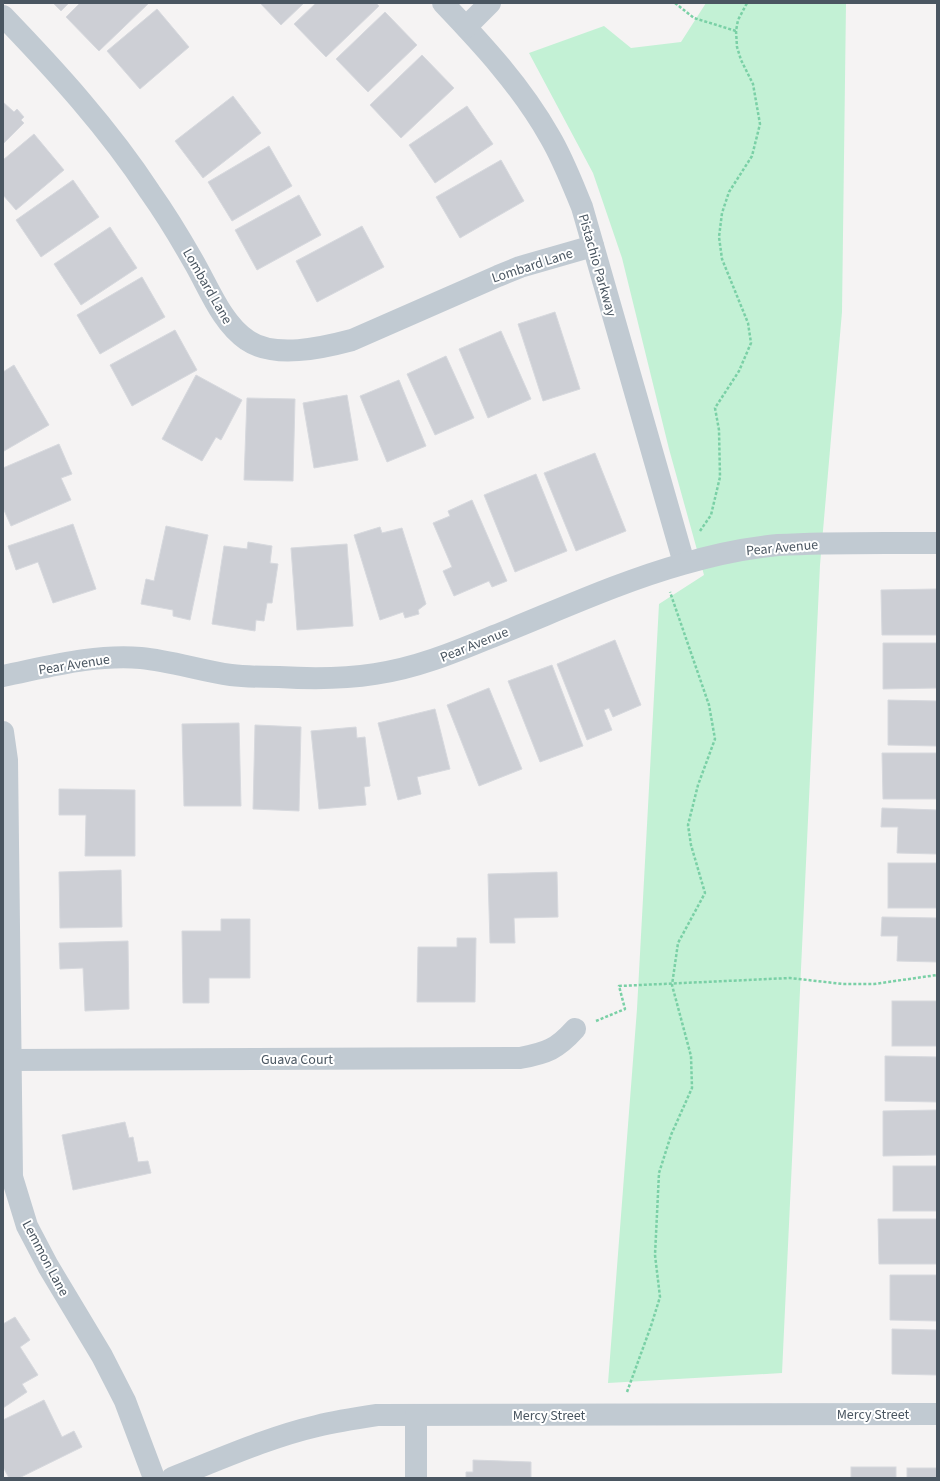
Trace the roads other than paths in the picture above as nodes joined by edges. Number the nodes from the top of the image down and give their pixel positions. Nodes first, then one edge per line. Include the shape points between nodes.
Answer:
1 (443, 3) edge
2 (490, 3) edge
3 (3, 16) edge
4 (466, 27) junction
5 (593, 246) junction
6 (937, 543) edge
7 (684, 564) junction
8 (3, 676) edge
9 (3, 732) edge
10 (575, 1029) road end
11 (10, 1060) junction
12 (937, 1414) edge
13 (416, 1415) junction
14 (154, 1478) edge
15 (172, 1478) edge
16 (416, 1478) edge

1 - 4 street, Pistachio Parkway
2 - 4 street
3 - 5 street, Lombard Lane via 101,124 169,220 229,325 258,347 271,350 310,350 352,340 520,267
4 - 5 street, Pistachio Parkway via 509,75 551,138 582,207
5 - 7 street, Pistachio Parkway
6 - 7 street, Pear Avenue via 826,543 776,546 734,552
7 - 8 street, Pear Avenue via 625,583 438,659 376,674 335,678 247,676 141,658 116,657 90,659
9 - 11 street, Lemmon Lane via 7,760
10 - 11 street, Guava Court via 563,1042 551,1049 520,1058
11 - 14 street, Lemmon Lane via 12,1177 27,1226 125,1401
12 - 13 street, Mercy Street
13 - 15 street, Mercy Street via 377,1415 315,1426
13 - 16 street

